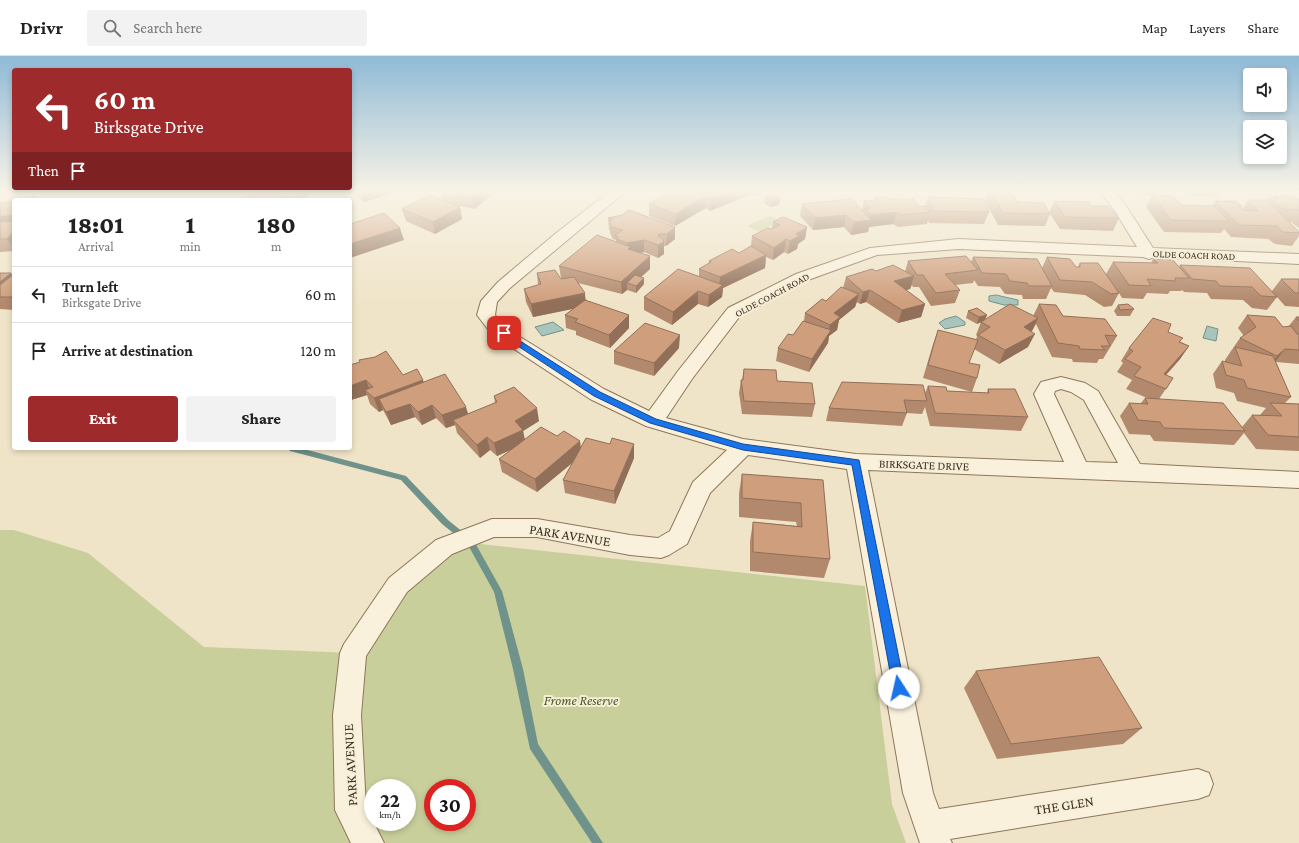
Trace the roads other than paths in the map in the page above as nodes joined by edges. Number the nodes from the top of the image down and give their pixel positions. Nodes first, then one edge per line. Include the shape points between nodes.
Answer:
1 (571, 229) edge
2 (1133, 229) edge
3 (1149, 254) junction
4 (1299, 259) edge
5 (653, 421) junction
6 (743, 447) junction
7 (856, 462) junction
8 (1079, 470) junction
9 (1134, 472) junction
10 (1299, 480) edge
11 (1198, 784) dead end
12 (933, 835) edge
13 (368, 843) edge

1 - 5 street, BIRKSGATE DRIVE via 504,285 489,301 486,315 496,328 511,339 584,386
2 - 3 street
3 - 4 street, OLDE COACH ROAD
3 - 5 street, OLDE COACH ROAD via 959,244 875,251 802,277 734,312
5 - 6 street, BIRKSGATE DRIVE
6 - 7 street, BIRKSGATE DRIVE
6 - 13 street, PARK AVENUE via 701,488 679,537 661,548 537,528 492,528 444,547 398,585 354,654 347,715 351,810
7 - 8 street, BIRKSGATE DRIVE
7 - 12 street via 918,793
8 - 9 street, BIRKSGATE DRIVE
8 - 9 street via 1044,394 1048,386 1054,384 1078,387 1091,396
9 - 10 street, BIRKSGATE DRIVE
11 - 12 street, THE GLEN

